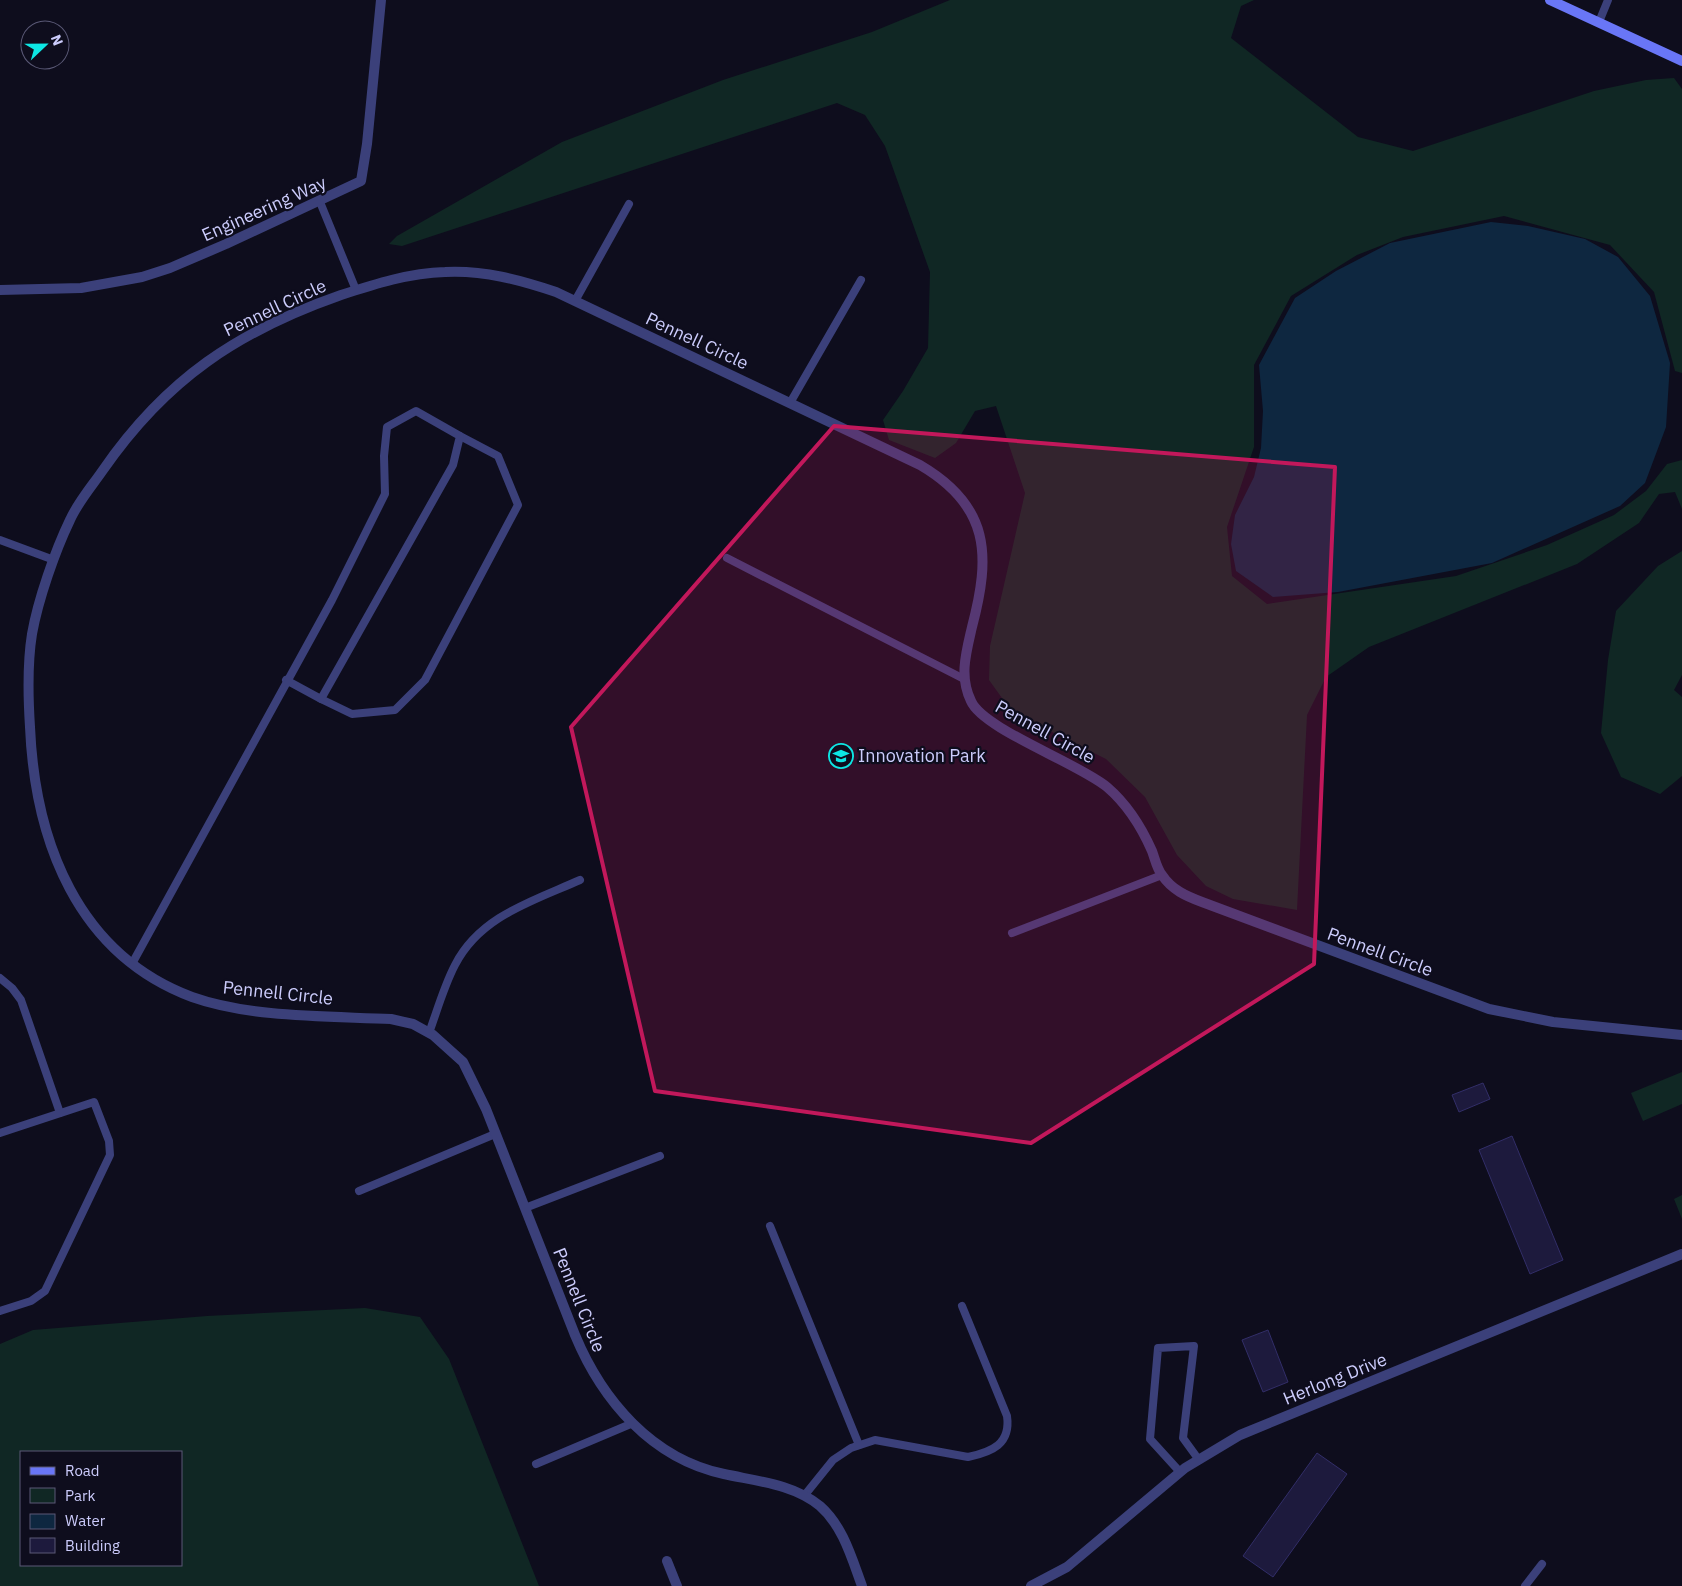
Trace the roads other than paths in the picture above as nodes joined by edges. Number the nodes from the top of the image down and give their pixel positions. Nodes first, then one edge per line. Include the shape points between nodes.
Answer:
1 (381, 0) edge
2 (1550, 0) edge
3 (1608, 0) edge
4 (1599, 22) junction
5 (1682, 61) edge
6 (320, 202) junction
7 (629, 204) dead end
8 (862, 280) dead end
9 (0, 290) edge
10 (356, 290) junction
11 (575, 301) junction
12 (790, 403) junction
13 (460, 436) junction
14 (0, 540) edge
15 (727, 558) dead end
16 (54, 560) junction
17 (964, 679) junction
18 (286, 680) junction
19 (321, 699) junction
20 (1162, 875) junction
21 (580, 880) dead end
22 (1012, 933) dead end
23 (133, 962) junction
24 (0, 978) edge
25 (429, 1033) junction
26 (1682, 1035) edge
27 (60, 1113) junction
28 (0, 1134) edge
29 (495, 1134) junction
30 (660, 1156) dead end
31 (359, 1191) dead end
32 (525, 1208) junction
33 (770, 1226) dead end
34 (1682, 1254) edge
35 (962, 1306) dead end
36 (0, 1311) edge
37 (633, 1423) junction
38 (859, 1445) junction
39 (1199, 1460) junction
40 (536, 1464) dead end
41 (1180, 1472) junction
42 (804, 1496) junction
43 (667, 1562) dead end
44 (1542, 1564) dead end
45 (677, 1586) edge
46 (862, 1586) edge
47 (1031, 1586) edge
48 (1525, 1586) edge

1 - 6 street, Engineering Way via 361,181
2 - 4 street
3 - 4 lane
4 - 5 street
6 - 9 street, Engineering Way via 142,277 81,288
6 - 10 lane
7 - 11 lane
8 - 12 lane
10 - 11 street, Pennell Circle via 417,274 476,273 529,283
10 - 16 street, Pennell Circle via 294,314 240,340 178,384 127,436 84,497 71,516
11 - 12 street, Pennell Circle
12 - 17 street, Pennell Circle via 920,465 953,488 965,503 980,537 984,558 982,588 966,653
13 - 18 lane via 416,411 387,427 385,494 332,600
13 - 19 lane via 453,465
13 - 19 lane via 498,456 518,505 425,680 395,710 352,714
14 - 16 lane
15 - 17 lane
16 - 23 street, Pennell Circle via 33,630 29,656 31,759 36,796 54,858 66,883 99,931
17 - 20 street, Pennell Circle via 971,703 979,713 1090,775 1116,795 1135,817
18 - 19 lane
18 - 23 lane
20 - 22 lane
20 - 26 street, Pennell Circle via 1187,897 1489,1009 1553,1022
21 - 25 lane via 505,914 480,932 455,964
23 - 25 street, Pennell Circle via 164,983 216,1004 268,1012 391,1019 413,1024
24 - 27 lane via 21,1000
25 - 29 street, Pennell Circle via 463,1062
27 - 28 lane
27 - 36 lane via 94,1102 109,1141 110,1155 45,1291 31,1301
29 - 31 lane
29 - 32 street, Pennell Circle
30 - 32 lane
32 - 37 street, Pennell Circle via 586,1360 600,1385
33 - 38 lane
34 - 39 street, Herlong Drive via 1240,1435
35 - 38 lane via 1007,1416 1009,1426 1002,1443 982,1454 968,1456 875,1440
37 - 40 lane
37 - 42 street, Pennell Circle via 658,1445 698,1467 781,1487
38 - 42 lane via 833,1460
39 - 41 street, Herlong Drive
39 - 41 lane via 1183,1438 1194,1346 1158,1348 1150,1439
41 - 47 street, Herlong Drive via 1067,1566
42 - 46 street, Pennell Circle via 833,1520 844,1538
43 - 45 street
44 - 48 lane

